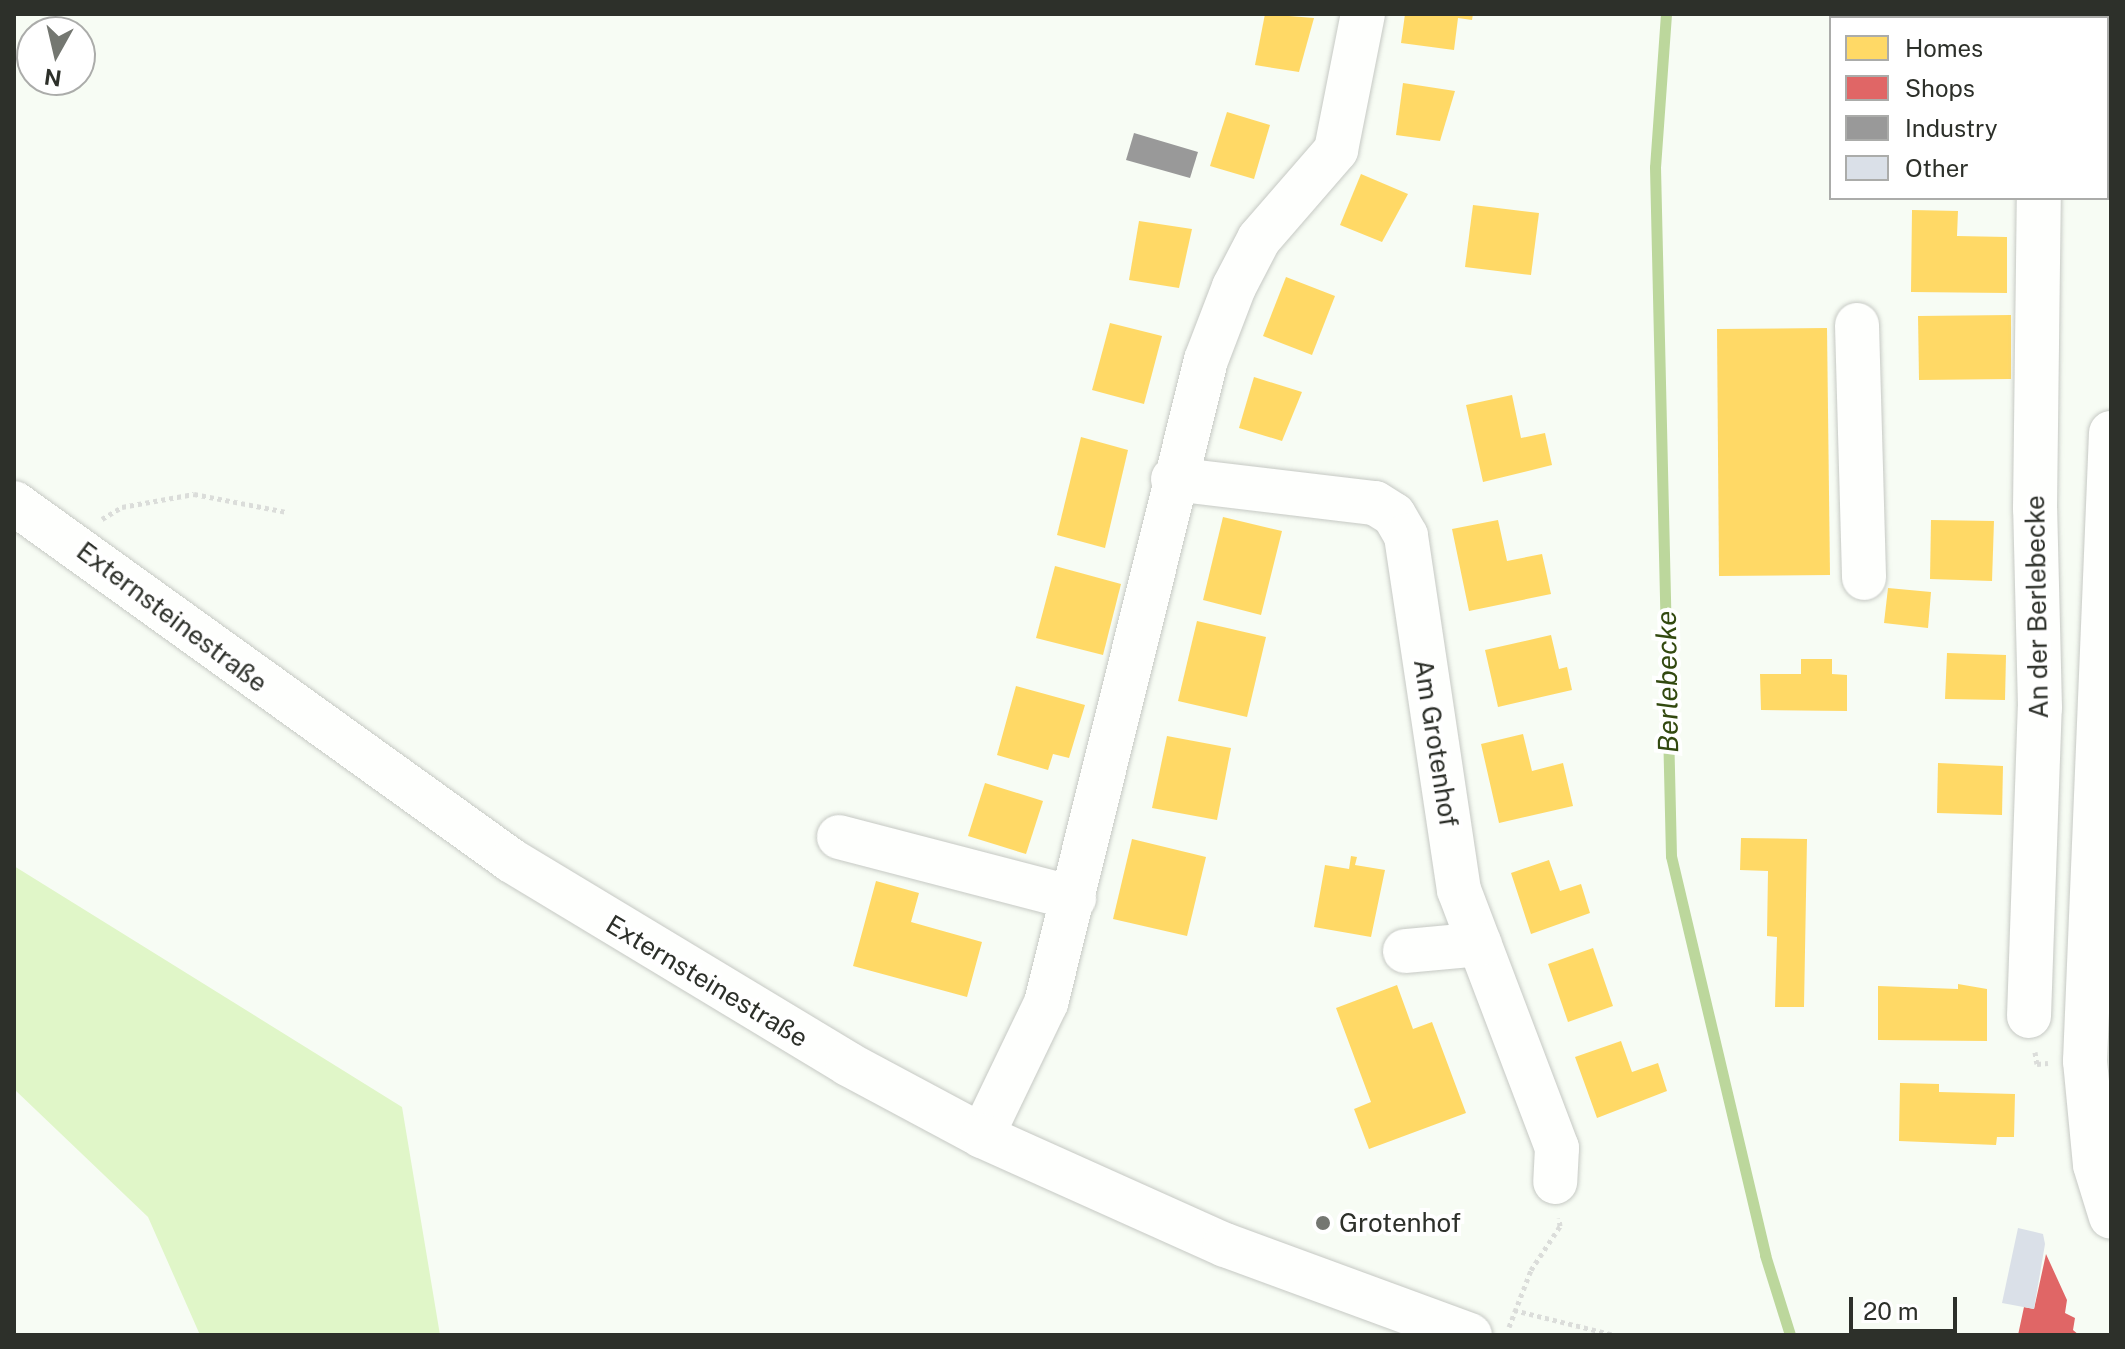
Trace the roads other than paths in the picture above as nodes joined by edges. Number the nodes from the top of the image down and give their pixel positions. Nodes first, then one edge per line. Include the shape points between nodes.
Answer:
1 (1363, 14) edge
2 (2039, 200) edge
3 (1857, 325) dead end
4 (2111, 433) edge
5 (1173, 479) junction
6 (14, 503) edge
7 (1864, 578) dead end
8 (2040, 708) junction
9 (2102, 710) junction
10 (839, 837) dead end
11 (1074, 898) junction
12 (1480, 944) junction
13 (1405, 951) dead end
14 (2029, 1016) dead end
15 (982, 1136) junction
16 (1555, 1182) road end
17 (2111, 1217) edge
18 (1470, 1335) edge

1 - 5 main road via 1336,150 1259,239 1234,287 1206,360
2 - 8 main road, An der Berlebecke via 2035,509
3 - 7 main road
4 - 9 main road
5 - 11 main road
5 - 12 main road, Am Grotenhof via 1375,503 1394,515 1406,536 1459,890
6 - 15 main road, Externsteinestraße via 288,704 549,885 710,985
8 - 9 main road
8 - 14 main road, An der Berlebecke
9 - 17 main road via 2085,1079 2095,1165
10 - 11 main road
11 - 15 main road via 1046,1003
12 - 13 main road
12 - 16 main road, Am Grotenhof via 1557,1148
15 - 18 main road, Externsteinestraße via 1225,1245

